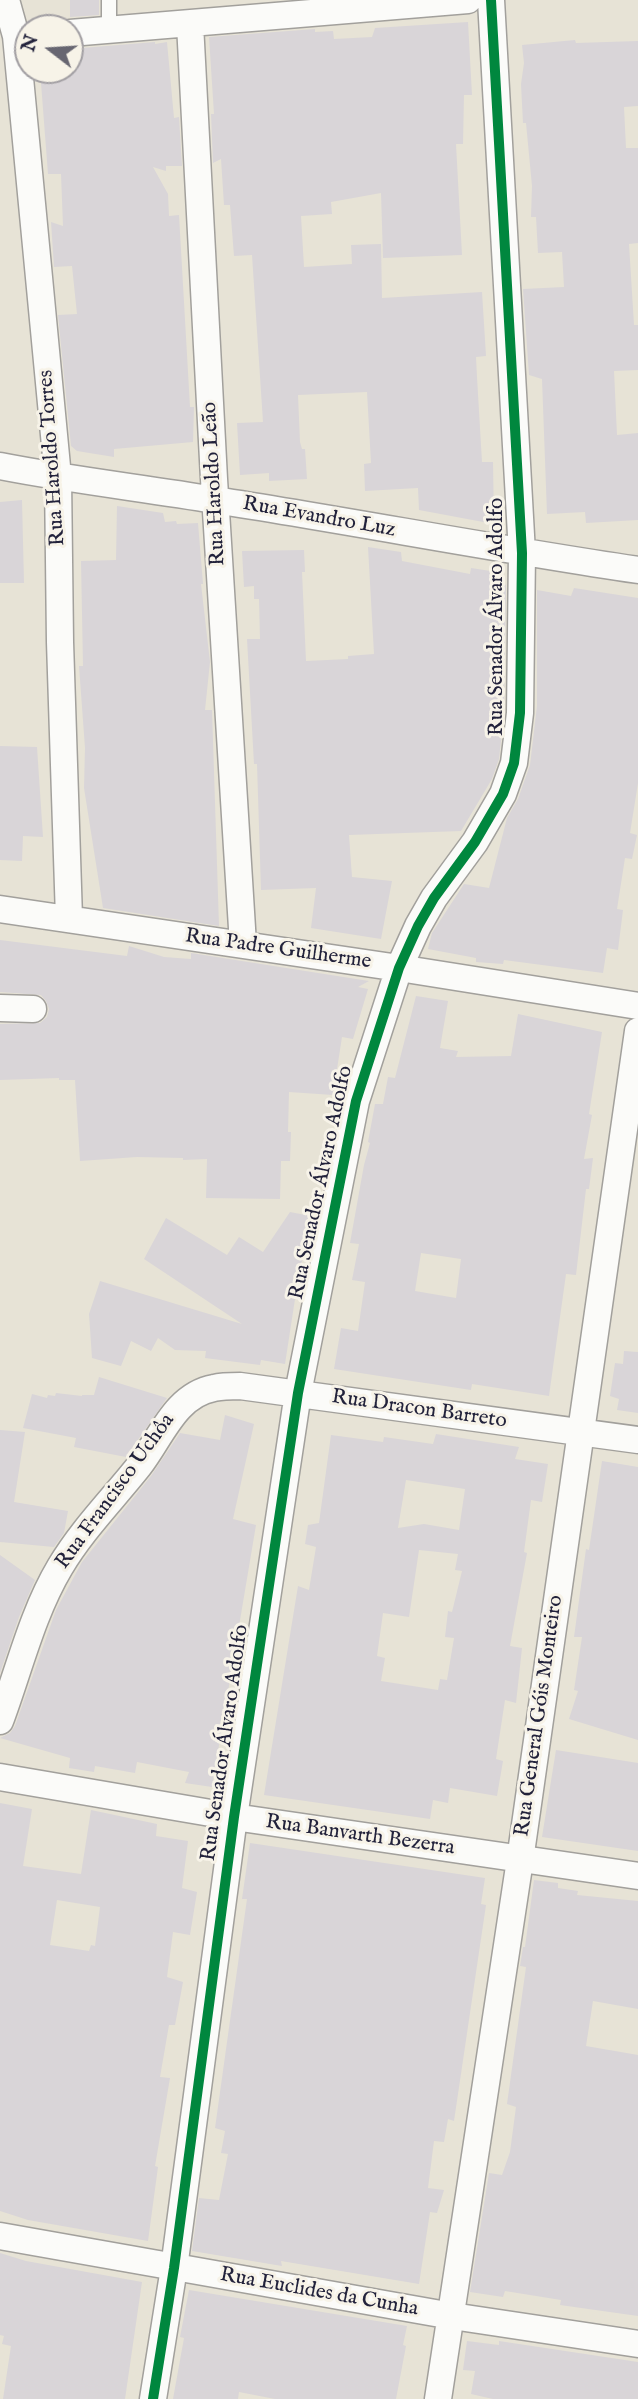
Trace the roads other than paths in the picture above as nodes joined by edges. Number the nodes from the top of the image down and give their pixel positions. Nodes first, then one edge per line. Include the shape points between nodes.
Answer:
1 (6, 0) edge
2 (109, 0) edge
3 (468, 0) edge
4 (491, 0) edge
5 (190, 24) junction
6 (109, 31) junction
7 (14, 32) edge
8 (84, 32) edge
9 (20, 84) edge
10 (0, 466) edge
11 (58, 477) junction
12 (215, 500) junction
13 (522, 553) junction
14 (638, 570) edge
15 (0, 909) edge
16 (69, 918) junction
17 (243, 944) junction
18 (399, 968) junction
19 (638, 1006) edge
20 (0, 1008) edge
21 (33, 1009) dead end
22 (638, 1031) edge
23 (201, 1392) joint
24 (298, 1393) junction
25 (580, 1432) junction
26 (638, 1440) edge
27 (0, 1721) edge
28 (0, 1777) edge
29 (234, 1817) junction
30 (520, 1860) junction
31 (638, 1876) edge
32 (0, 2236) edge
33 (174, 2268) junction
34 (452, 2316) junction
35 (638, 2344) edge
36 (153, 2399) edge
37 (438, 2399) edge

1 - 7 street, Rua Haroldo Torres
2 - 6 lane
3 - 5 street
4 - 13 street, Rua Senador Álvaro Adolfo
5 - 6 street
5 - 12 street, Rua Haroldo Leão
6 - 8 street
9 - 11 street, Rua Haroldo Torres
10 - 11 street, Rua Evandro Luz
11 - 12 street, Rua Evandro Luz
11 - 16 street, Rua Haroldo Torres
12 - 13 street, Rua Evandro Luz
12 - 17 street, Rua Haroldo Leão
13 - 14 street, Rua Evandro Luz
13 - 18 street, Rua Senador Álvaro Adolfo via 520,713 514,763 503,794 434,898
15 - 16 street, Rua Padre Guilherme
16 - 17 street, Rua Padre Guilherme
17 - 18 street, Rua Padre Guilherme
18 - 19 street, Rua Padre Guilherme
18 - 24 street, Rua Senador Álvaro Adolfo via 356,1101
20 - 21 street
22 - 25 street, Rua General Góis Monteiro
23 - 24 street, Rua Dracon Barreto via 240,1386
23 - 27 street, Rua Francisco Uchôa via 181,1404 60,1567 46,1592
24 - 25 street, Rua Dracon Barreto
24 - 29 street, Rua Senador Álvaro Adolfo
25 - 26 street, Rua Dracon Barreto
25 - 30 street, Rua General Góis Monteiro
28 - 29 street, Rua Banvarth Bezerra
29 - 30 street, Rua Banvarth Bezerra
29 - 33 street, Rua Senador Álvaro Adolfo
30 - 31 street, Rua Banvarth Bezerra
30 - 34 street, Rua General Góis Monteiro
32 - 33 street, Rua Euclides da Cunha
33 - 34 street, Rua Euclides da Cunha
33 - 36 street, Rua Senador Álvaro Adolfo
34 - 35 street, Rua Euclides da Cunha
34 - 37 street, Rua General Góis Monteiro

